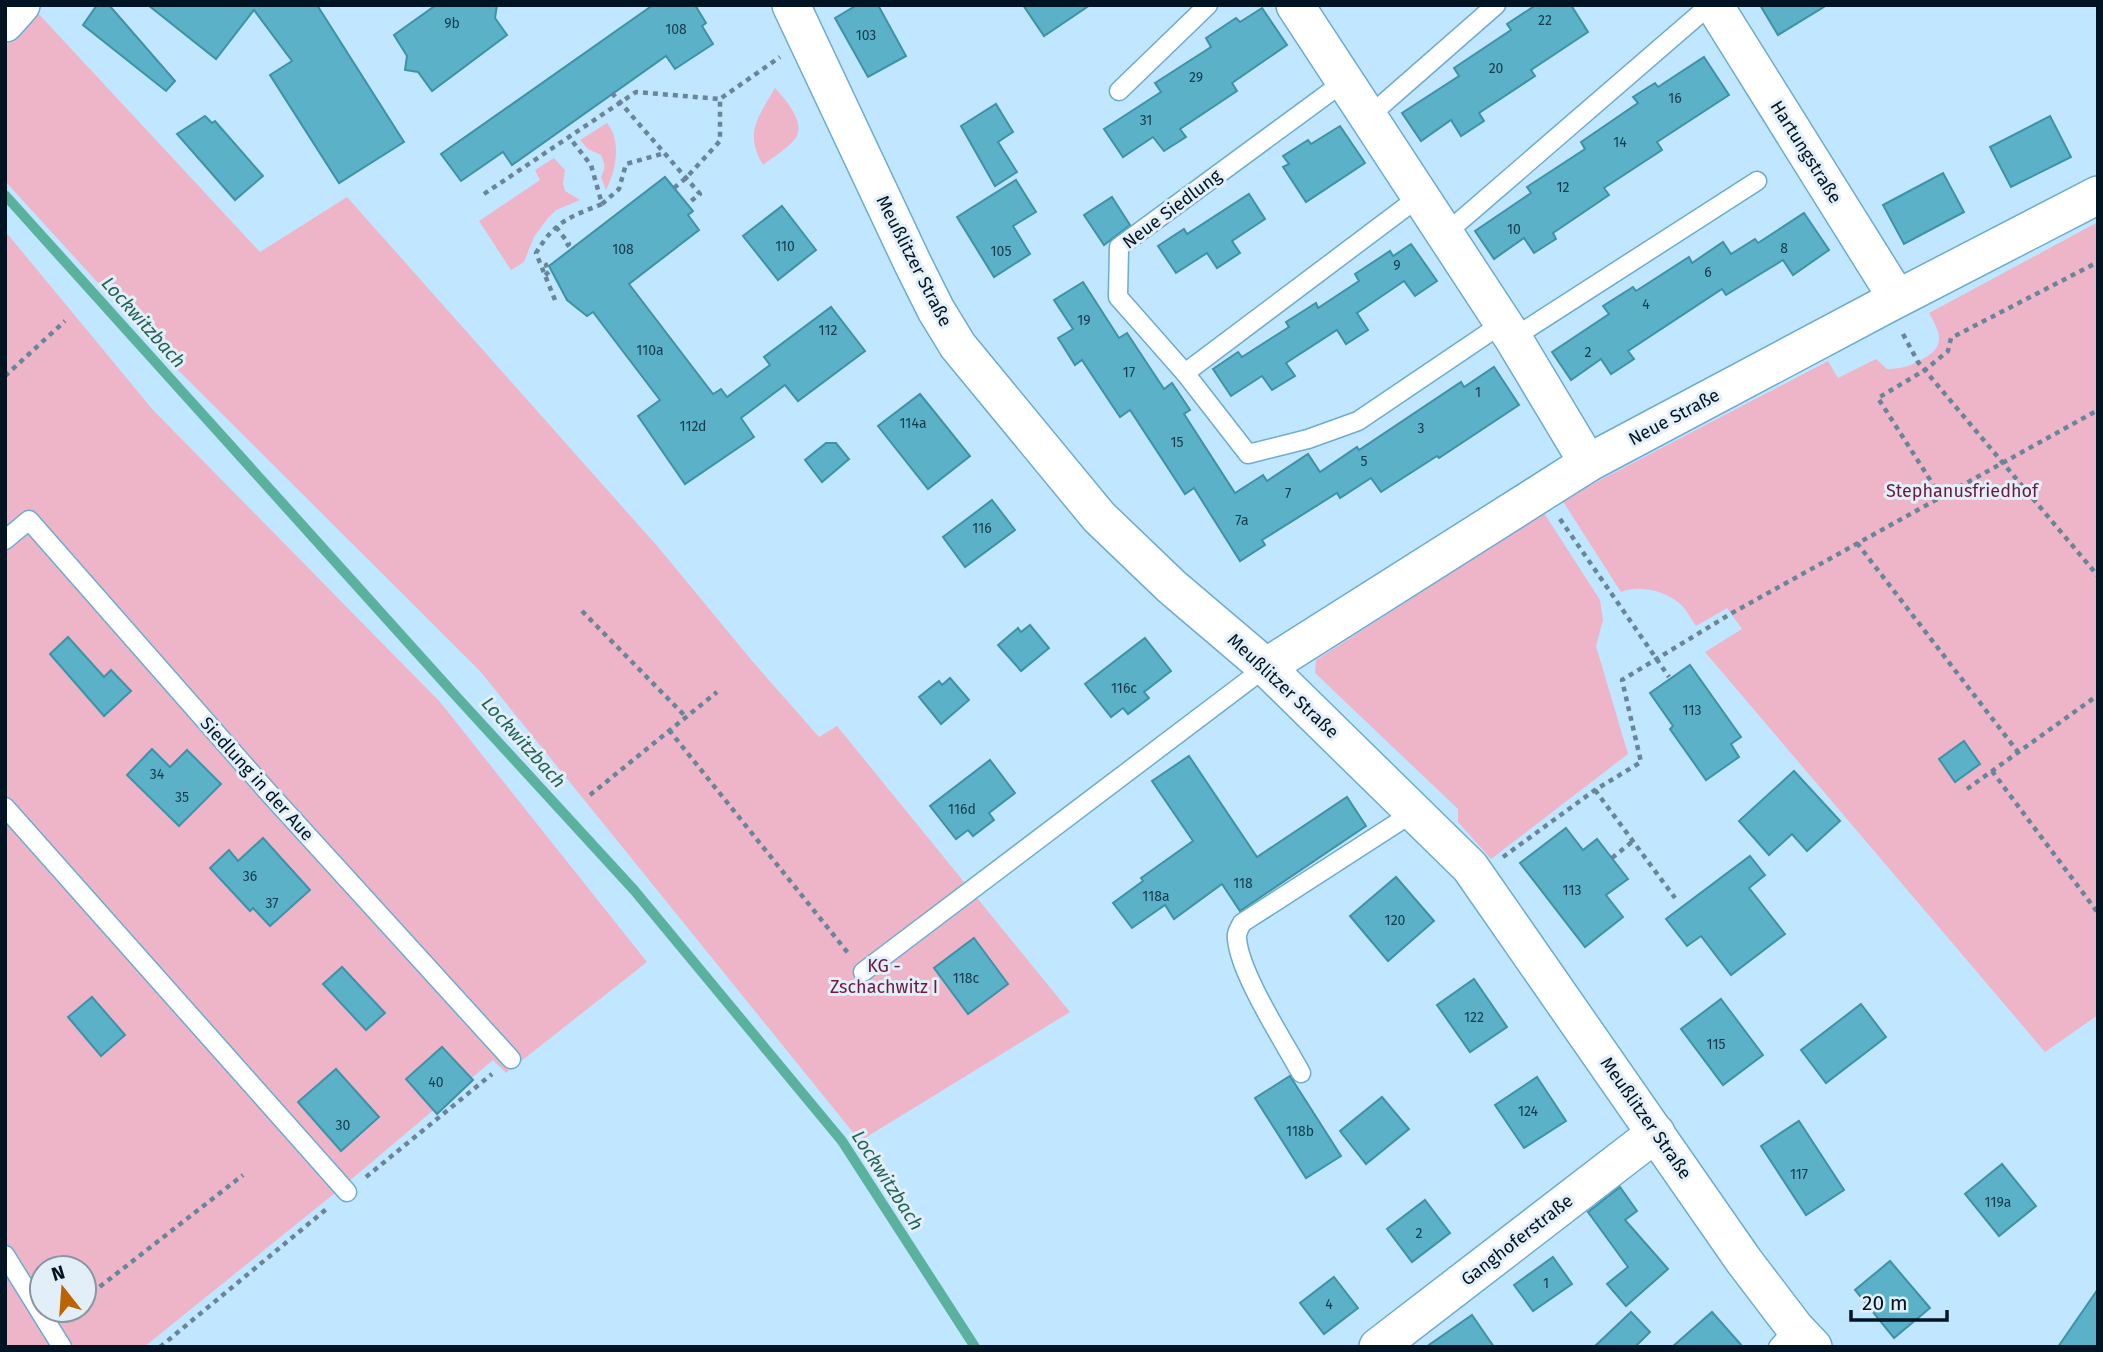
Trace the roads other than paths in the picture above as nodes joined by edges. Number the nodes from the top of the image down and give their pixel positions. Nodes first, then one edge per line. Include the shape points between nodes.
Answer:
1 (21, 5) edge
2 (791, 5) edge
3 (1208, 5) edge
4 (1295, 5) edge
5 (1496, 5) edge
6 (1712, 5) edge
7 (5, 23) edge
8 (1345, 81) junction
9 (1119, 91) dead end
10 (1367, 118) junction
11 (1756, 181) dead end
12 (2098, 195) edge
13 (1419, 197) junction
14 (1444, 234) junction
15 (1892, 301) junction
16 (1508, 331) junction
17 (1185, 373) junction
18 (1588, 463) junction
19 (5, 540) edge
20 (1266, 667) junction
21 (5, 807) edge
22 (1414, 812) junction
23 (863, 972) road end
24 (510, 1059) dead end
25 (1301, 1073) dead end
26 (1656, 1133) junction
27 (347, 1192) dead end
28 (5, 1255) edge
29 (1795, 1340) edge
30 (62, 1347) edge
31 (1378, 1347) edge

1 - 7 street
2 - 20 street, Meußlitzer Straße via 913,264 958,346 1099,517
3 - 9 lane
4 - 8 street
5 - 10 lane
6 - 14 lane
6 - 15 street, Hartungstraße
8 - 10 street
8 - 17 lane, Neue Siedlung via 1119,247 1118,297
10 - 13 street
11 - 16 lane, Neue Siedlung
12 - 15 street, Neue Straße
13 - 14 street
13 - 17 lane
14 - 16 street
15 - 18 street, Neue Straße
16 - 17 lane, Neue Siedlung via 1358,421 1248,454
16 - 18 street
18 - 20 street, Neue Straße
19 - 24 lane, Siedlung in der Aue via 29,520
20 - 22 street, Meußlitzer Straße
20 - 23 lane
21 - 27 lane
22 - 25 lane via 1242,923 1236,935 1258,994
22 - 26 street, Meußlitzer Straße via 1477,876
26 - 29 street, Meußlitzer Straße
26 - 31 street, Ganghoferstraße
28 - 30 lane

